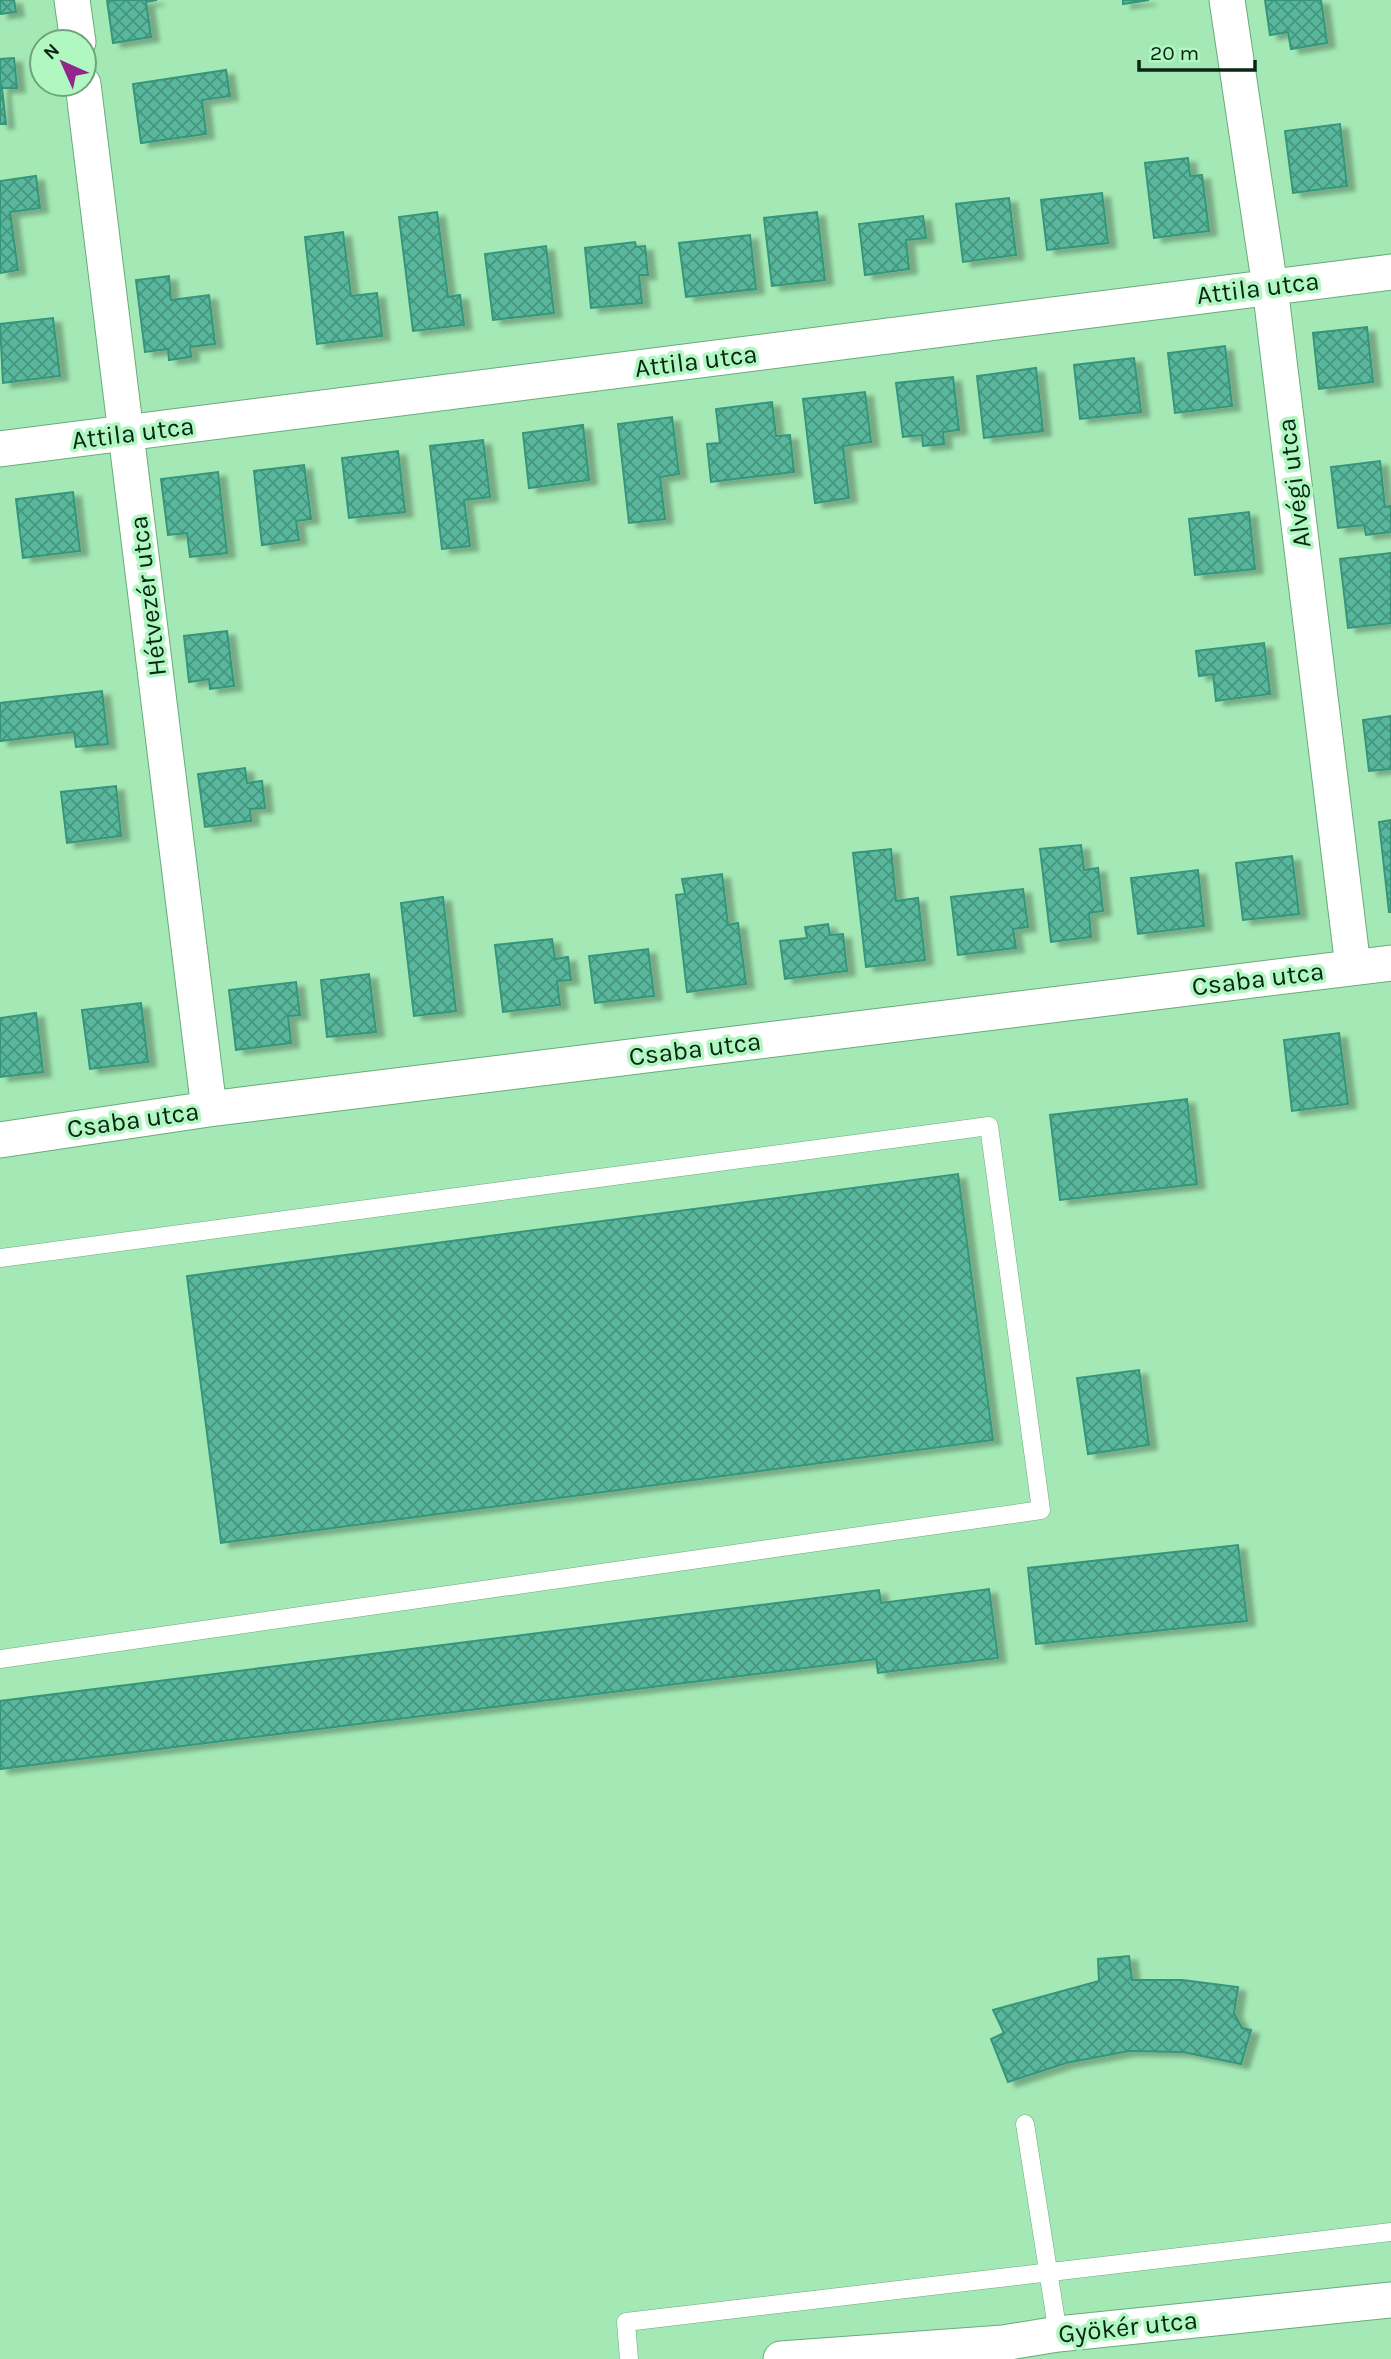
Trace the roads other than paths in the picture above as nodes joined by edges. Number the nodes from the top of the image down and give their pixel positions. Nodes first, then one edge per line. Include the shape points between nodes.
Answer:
1 (72, 0) edge
2 (1227, 0) edge
3 (76, 28) edge
4 (85, 98) edge
5 (1391, 272) edge
6 (1270, 287) junction
7 (128, 434) junction
8 (0, 449) edge
9 (1391, 963) edge
10 (1353, 967) junction
11 (209, 1109) junction
12 (0, 1140) edge
13 (0, 1258) edge
14 (0, 1659) edge
15 (1025, 2124) dead end
16 (1391, 2232) edge
17 (1048, 2273) junction
18 (1391, 2300) edge
19 (1058, 2334) junction
20 (629, 2359) edge
21 (781, 2359) edge

1 - 3 street
2 - 6 street, Alvégi utca
4 - 7 street, Hétvezér utca
5 - 6 street, Attila utca
6 - 7 street, Attila utca
6 - 10 street, Alvégi utca
7 - 8 street, Attila utca
7 - 11 street, Hétvezér utca
9 - 10 street, Csaba utca
10 - 11 street, Csaba utca
11 - 12 street, Csaba utca
13 - 14 lane via 989,1126 1041,1510
15 - 17 lane
16 - 17 lane
17 - 19 lane
17 - 20 lane via 626,2322
18 - 19 street, Gyökér utca
19 - 21 street, Gyökér utca via 1003,2343

